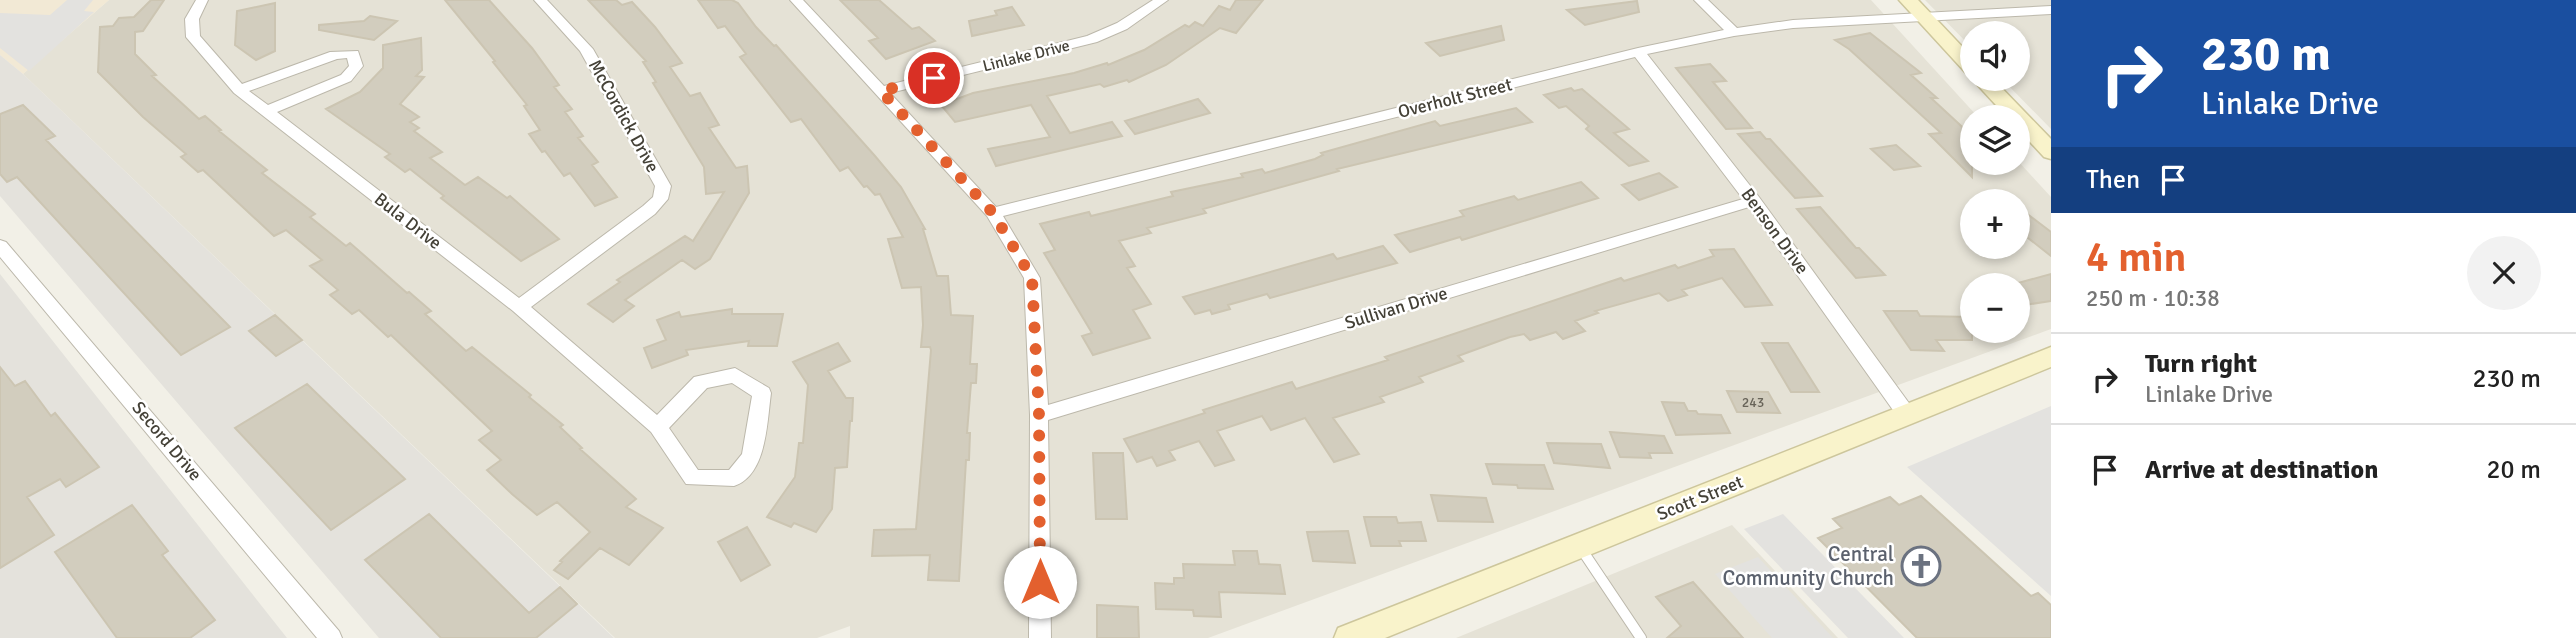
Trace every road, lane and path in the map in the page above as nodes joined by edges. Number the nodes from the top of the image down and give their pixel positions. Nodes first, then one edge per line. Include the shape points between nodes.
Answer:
1 (202, 0) edge
2 (540, 0) edge
3 (796, 0) edge
4 (1162, 0) edge
5 (1700, 0) edge
6 (1908, 0) edge
7 (2051, 10) edge
8 (1923, 16) junction
9 (1734, 32) junction
10 (1638, 52) junction
11 (1960, 55) edge
12 (239, 90) junction
13 (881, 91) junction
14 (1993, 91) edge
15 (267, 111) junction
16 (2051, 152) edge
17 (1754, 201) junction
18 (993, 213) junction
19 (0, 246) edge
20 (519, 307) junction
21 (2051, 357) edge
22 (1039, 415) junction
23 (1907, 415) junction
24 (658, 427) junction
25 (1580, 547) junction
26 (331, 638) edge
27 (1040, 638) edge
28 (1349, 638) edge
29 (1641, 638) edge

1 - 12 street, Bula Drive via 192,19 192,37
2 - 20 street, McCordick Drive via 586,48 663,186 660,199 649,210
3 - 13 street
4 - 13 street, Linlake Drive via 1092,39
5 - 9 street
6 - 8 main road
7 - 8 street, Overholt Street
8 - 9 street, Overholt Street
8 - 11 main road
9 - 10 street, Overholt Street
10 - 17 street, Benson Drive
10 - 18 street, Overholt Street
12 - 15 street, Bula Drive
12 - 15 street via 335,55 353,54 356,66 346,78
13 - 18 street
14 - 16 main road
15 - 20 street, Bula Drive
17 - 22 street, Sullivan Drive
17 - 23 street, Benson Drive
18 - 22 street via 1032,278
19 - 26 street, Secord Drive
20 - 24 street, Bula Drive
21 - 23 main road, Scott Street
22 - 27 street
23 - 25 main road, Scott Street
24 - 24 street, Bula Drive via 701,382 735,375 762,393 751,457 734,478 693,478
25 - 28 main road, Scott Street
25 - 29 lane

